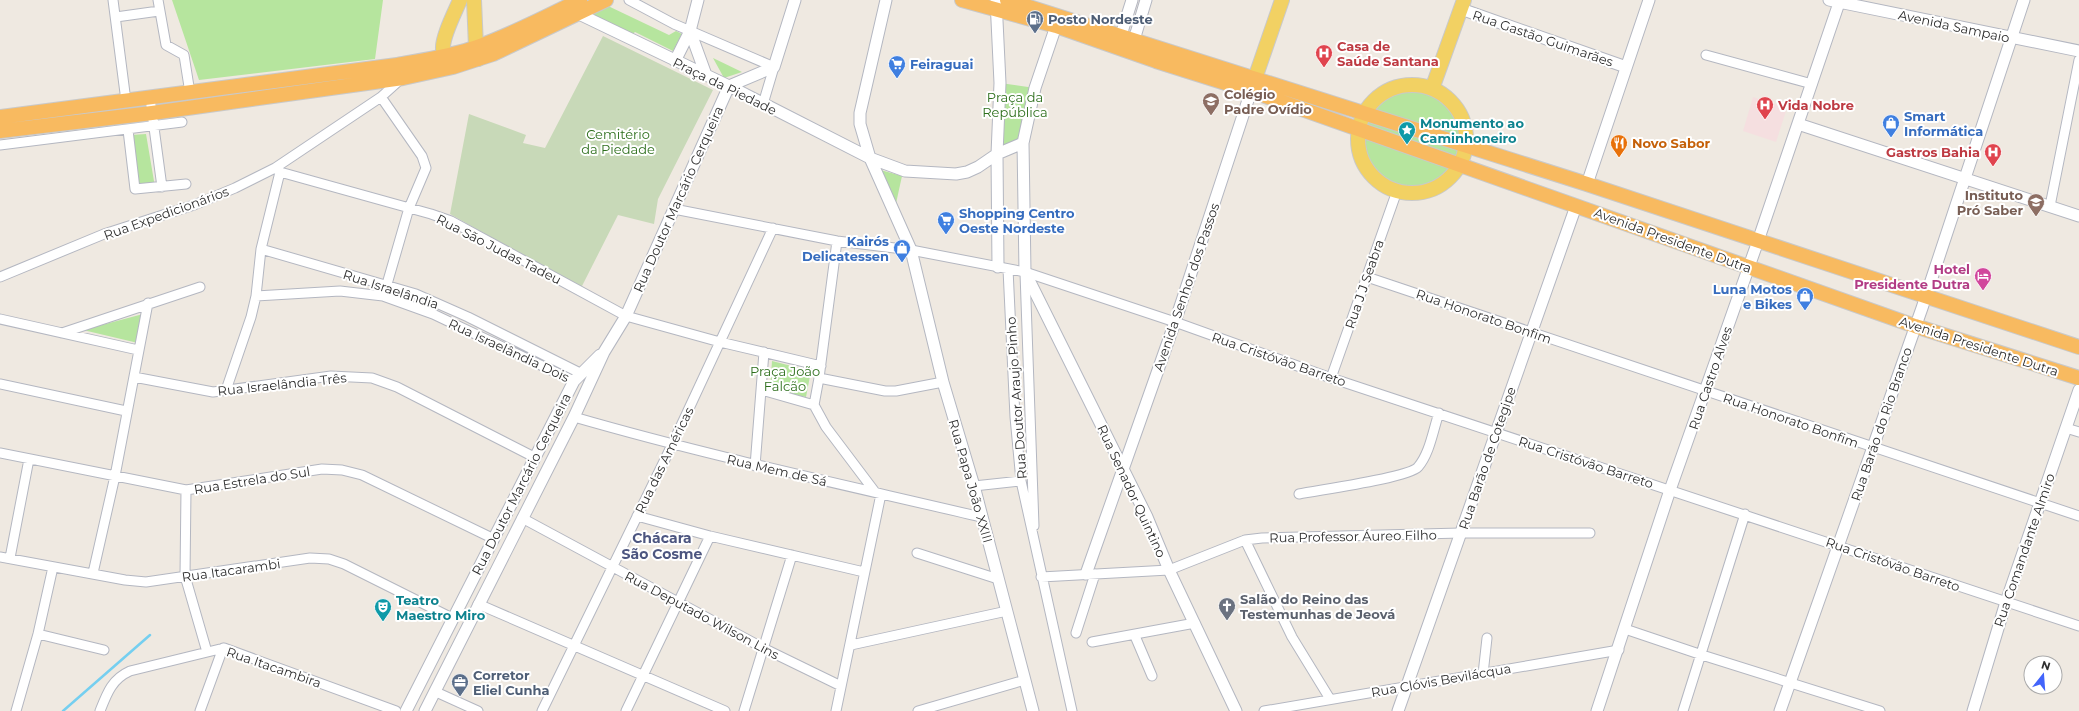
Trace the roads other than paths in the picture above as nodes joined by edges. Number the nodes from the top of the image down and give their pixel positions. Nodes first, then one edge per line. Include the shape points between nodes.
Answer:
1 (113, 0) edge
2 (158, 0) edge
3 (460, 0) edge
4 (474, 0) edge
5 (580, 0) edge
6 (606, 0) edge
7 (629, 0) edge
8 (698, 0) edge
9 (795, 0) edge
10 (886, 0) edge
11 (962, 0) edge
12 (1132, 0) edge
13 (1146, 0) edge
14 (1282, 0) edge
15 (1649, 0) edge
16 (2024, 0) edge
17 (1836, 1) edge
18 (1000, 3) edge
19 (1462, 4) edge
20 (159, 11) junction
21 (579, 14) junction
22 (116, 17) junction
23 (1056, 26) junction
24 (690, 31) junction
25 (1128, 37) junction
26 (2011, 38) junction
27 (2079, 51) edge
28 (477, 53) junction
29 (1177, 54) junction
30 (1706, 55) dead end
31 (2079, 60) edge
32 (449, 61) junction
33 (675, 61) junction
34 (774, 67) junction
35 (1626, 67) junction
36 (706, 75) junction
37 (403, 78) junction
38 (1812, 84) junction
39 (1253, 85) junction
40 (729, 86) junction
41 (1432, 89) junction
42 (190, 93) junction
43 (381, 97) junction
44 (150, 98) junction
45 (126, 101) junction
46 (763, 104) junction
47 (152, 113) junction
48 (1365, 113) junction
49 (182, 115) junction
50 (0, 117) edge
51 (128, 123) junction
52 (1798, 124) junction
53 (154, 127) junction
54 (1360, 128) junction
55 (0, 132) edge
56 (1023, 144) junction
57 (0, 145) edge
58 (1466, 146) junction
59 (997, 154) junction
60 (870, 158) junction
61 (1460, 166) junction
62 (278, 170) junction
63 (1965, 179) junction
64 (186, 184) dead end
65 (1587, 184) junction
66 (162, 187) junction
67 (1398, 190) junction
68 (1576, 206) junction
69 (2050, 206) junction
70 (409, 208) junction
71 (674, 209) junction
72 (2079, 216) edge
73 (773, 228) junction
74 (837, 241) junction
75 (1758, 241) junction
76 (261, 249) junction
77 (911, 250) junction
78 (1749, 267) junction
79 (1003, 268) junction
80 (1025, 272) junction
81 (0, 277) edge
82 (1367, 277) junction
83 (387, 286) junction
84 (200, 287) dead end
85 (256, 296) junction
86 (383, 296) junction
87 (1926, 296) junction
88 (148, 303) junction
89 (626, 316) junction
90 (0, 319) edge
91 (1175, 322) junction
92 (1915, 326) junction
93 (1531, 332) junction
94 (62, 333) junction
95 (720, 342) junction
96 (2079, 347) edge
97 (138, 350) junction
98 (604, 352) junction
99 (764, 352) junction
100 (821, 366) junction
101 (134, 377) junction
102 (577, 377) junction
103 (819, 378) junction
104 (1332, 378) junction
105 (2079, 378) edge
106 (943, 382) junction
107 (0, 384) edge
108 (226, 390) junction
109 (762, 390) junction
110 (2079, 390) edge
111 (1705, 392) junction
112 (814, 405) junction
113 (126, 411) junction
114 (1439, 413) junction
115 (574, 417) junction
116 (2066, 428) junction
117 (1496, 432) junction
118 (2079, 432) edge
119 (672, 445) junction
120 (1872, 448) junction
121 (0, 453) edge
122 (534, 457) junction
123 (29, 459) junction
124 (755, 466) junction
125 (1122, 470) junction
126 (115, 476) junction
127 (1021, 482) junction
128 (974, 486) junction
129 (186, 490) junction
130 (1670, 490) junction
131 (878, 493) junction
132 (1299, 494) dead end
133 (2040, 502) junction
134 (1746, 514) junction
135 (637, 516) junction
136 (2079, 516) edge
137 (522, 518) junction
138 (981, 518) junction
139 (1461, 533) junction
140 (1590, 533) dead end
141 (710, 536) junction
142 (492, 538) junction
143 (1245, 540) junction
144 (1839, 546) junction
145 (1035, 550) junction
146 (917, 553) dead end
147 (792, 555) junction
148 (0, 557) edge
149 (10, 558) junction
150 (612, 566) junction
151 (53, 567) junction
152 (1169, 570) junction
153 (864, 572) junction
154 (93, 573) junction
155 (1091, 574) junction
156 (185, 576) junction
157 (1041, 577) junction
158 (998, 579) junction
159 (2006, 602) junction
160 (679, 603) junction
161 (478, 604) junction
162 (1007, 611) junction
163 (452, 618) junction
164 (1195, 623) junction
165 (2079, 626) edge
166 (1625, 629) junction
167 (1076, 633) dead end
168 (38, 634) junction
169 (1135, 636) junction
170 (1487, 638) dead end
171 (1092, 642) dead end
172 (574, 645) junction
173 (851, 645) junction
174 (223, 648) junction
175 (765, 649) junction
176 (104, 650) dead end
177 (1618, 650) junction
178 (207, 652) junction
179 (1702, 655) junction
180 (424, 674) junction
181 (1483, 674) junction
182 (1152, 676) dead end
183 (643, 677) junction
184 (1025, 680) junction
185 (441, 681) junction
186 (1790, 684) junction
187 (841, 686) junction
188 (1406, 687) junction
189 (436, 692) junction
190 (414, 695) junction
191 (1330, 699) junction
192 (950, 707) edge
193 (427, 708) edge
194 (16, 711) edge
195 (100, 711) edge
196 (200, 711) edge
197 (396, 711) edge
198 (406, 711) edge
199 (478, 711) edge
200 (542, 711) edge
201 (626, 711) edge
202 (725, 711) edge
203 (744, 711) edge
204 (836, 711) edge
205 (918, 711) edge
206 (1033, 711) edge
207 (1072, 711) edge
208 (1236, 711) edge
209 (1264, 711) edge
210 (1398, 711) edge
211 (1597, 711) edge
212 (1683, 711) edge
213 (1780, 711) edge
214 (1880, 711) edge
215 (1973, 711) edge

1 - 22 street
2 - 20 street
3 - 32 main road via 444,41 443,48
4 - 28 main road
5 - 28 highway
6 - 21 highway
7 - 24 street
8 - 24 street
9 - 34 street
10 - 60 street, Rua Papa João XXIII via 859,118
11 - 18 highway
12 - 25 street
13 - 25 street
14 - 39 main road, Avenida Senhor dos Passos
15 - 35 street
16 - 26 street, Rua Barão do Rio Branco
17 - 26 street, Avenida Sampaio
17 - 38 street, Rua Castro Alves
18 - 23 highway
18 - 25 highway
18 - 59 street
19 - 35 street, Rua Gastão Guimarães
19 - 41 main road
20 - 22 street
20 - 42 street via 166,45 184,55
21 - 28 highway via 518,43
21 - 33 street, Praça da Piedade
22 - 45 street
23 - 29 highway via 1071,26 1157,53
23 - 39 highway via 1156,62
23 - 56 street via 1036,88
24 - 33 street
24 - 34 street
24 - 36 street
25 - 29 highway
26 - 27 street, Avenida Sampaio
26 - 63 street, Rua Barão do Rio Branco
28 - 32 highway
29 - 39 highway
30 - 38 street
31 - 69 street
32 - 37 highway
32 - 42 highway via 397,65
33 - 36 street, Praça da Piedade
34 - 40 street
34 - 46 street
35 - 65 street
36 - 40 street, Praça da Piedade
37 - 43 street, Rua Expedicionários
37 - 49 highway
38 - 52 street, Rua Castro Alves
39 - 48 highway, Avenida Presidente Dutra
39 - 54 highway, Avenida Presidente Dutra
39 - 91 street, Avenida Senhor dos Passos
40 - 46 street, Praça da Piedade
40 - 71 street, Rua Doutor Marcário Cerqueira
41 - 48 main road via 1411,85 1391,89 1373,102
41 - 58 main road via 1449,99 1461,115 1465,126
42 - 44 highway
43 - 62 street, Rua Expedicionários
43 - 70 street via 426,162 425,174
44 - 45 highway
44 - 47 street
45 - 50 highway
46 - 60 street, Praça da Piedade
47 - 49 highway
47 - 51 highway
47 - 53 street
48 - 54 main road
48 - 58 highway, Avenida Presidente Dutra
49 - 53 street
51 - 53 street
51 - 55 highway
51 - 57 street
51 - 66 street via 133,188 139,190
52 - 63 street
52 - 75 street, Rua Castro Alves
53 - 66 street
54 - 61 highway, Avenida Presidente Dutra
54 - 67 main road via 1359,148 1368,169 1386,186
56 - 59 street, Praça da Piedade
56 - 80 street
58 - 61 main road
58 - 65 highway, Avenida Presidente Dutra
59 - 60 street, Praça da Piedade via 978,168 956,174 909,172
59 - 79 street
60 - 77 street, Rua Papa João XXIII
61 - 67 main road via 1450,178 1429,190 1415,193
61 - 68 highway, Avenida Presidente Dutra
62 - 70 street, Rua São Judas Tadeu
62 - 76 street
62 - 81 street, Rua Expedicionários via 216,197 104,234
63 - 69 street
63 - 87 street, Rua Barão do Rio Branco
64 - 66 street
65 - 75 highway, Avenida Presidente Dutra
67 - 82 street, Rua J J Seabra
68 - 78 highway, Avenida Presidente Dutra
68 - 93 street, Rua Barão de Cotegipe
69 - 72 street
70 - 83 street
70 - 89 street, Rua São Judas Tadeu via 451,221
71 - 73 street, Rua Cristóvão Barreto
71 - 89 street, Rua Doutor Marcário Cerqueira
73 - 74 street, Rua Cristóvão Barreto
73 - 95 street, Rua das Américas
74 - 77 street, Rua Cristóvão Barreto
74 - 100 street
75 - 78 street, Rua Castro Alves
75 - 87 highway, Avenida Presidente Dutra
76 - 83 street, Rua Israelândia
76 - 85 street
77 - 79 street, Rua Cristóvão Barreto
77 - 106 street, Rua Papa João XXIII
78 - 92 highway, Avenida Presidente Dutra
78 - 111 street, Rua Castro Alves
79 - 80 street, Rua Cristóvão Barreto
79 - 127 street, Rua Doutor Araujo Pinho
80 - 91 street, Rua Cristóvão Barreto
80 - 125 street, Rua Senador Quintino
80 - 145 street, Rua Doutor Araujo Pinho
82 - 93 street, Rua Honorato Bonfim
82 - 104 street, Rua J J Seabra
83 - 86 street
83 - 102 street, Rua Israelândia via 440,304
84 - 88 street
85 - 86 street, Rua Israelândia Dois via 340,291
85 - 108 street via 247,331
86 - 102 street, Rua Israelândia Dois via 433,314
87 - 92 street, Rua Barão do Rio Branco
87 - 96 highway, Avenida Presidente Dutra
88 - 94 street
88 - 97 street
89 - 95 street, Rua São Judas Tadeu
89 - 98 street, Rua Doutor Marcário Cerqueira
90 - 94 street
91 - 104 street, Rua Cristóvão Barreto
91 - 125 street, Avenida Senhor dos Passos
92 - 105 highway, Avenida Presidente Dutra
92 - 120 street, Rua Barão do Rio Branco
93 - 111 street, Rua Honorato Bonfim
93 - 117 street, Rua Barão de Cotegipe
94 - 97 street
95 - 99 street, Rua São Judas Tadeu
95 - 119 street, Rua das Américas
97 - 101 street
98 - 102 street, Rua Doutor Marcário Cerqueira
98 - 115 street, Rua Doutor Marcário Cerqueira
99 - 100 street
99 - 109 street
100 - 103 street
101 - 108 street, Rua Israelândia Três via 208,392
101 - 113 street
102 - 122 street, Rua Doutor Marcário Cerqueira
103 - 106 street via 885,391
103 - 112 street
104 - 114 street, Rua Cristóvão Barreto
106 - 128 street, Rua Papa João XXIII
107 - 113 street
108 - 122 street, Rua Israelândia Três via 331,376 372,378 397,387
109 - 112 street
109 - 124 street
110 - 116 street, Rua Comandante Almiro
111 - 120 street, Rua Honorato Bonfim
111 - 130 street, Rua Castro Alves
112 - 131 street via 826,427
113 - 126 street
114 - 117 street, Rua Cristóvão Barreto
114 - 132 street via 1424,458 1414,471
115 - 119 street, Rua Mem de Sá
115 - 137 street, Rua Doutor Marcário Cerqueira
116 - 118 street
116 - 133 street, Rua Comandante Almiro
117 - 130 street, Rua Cristóvão Barreto
117 - 139 street, Rua Barão de Cotegipe
119 - 124 street, Rua Mem de Sá
119 - 135 street, Rua das Américas
120 - 133 street, Rua Honorato Bonfim
120 - 144 street, Rua Barão do Rio Branco
121 - 123 street, Rua Estrela do Sul
122 - 142 street, Rua Doutor Marcário Cerqueira
123 - 126 street, Rua Estrela do Sul
123 - 149 street
124 - 131 street, Rua Mem de Sá
125 - 152 street, Rua Senador Quintino via 1147,517
125 - 155 street, Avenida Senhor dos Passos
126 - 129 street, Rua Estrela do Sul
126 - 154 street
127 - 128 street
127 - 145 street, Rua Doutor Araujo Pinho
128 - 138 street, Rua Papa João XXIII
129 - 142 street, Rua Estrela do Sul via 322,469 342,470 362,475
129 - 156 street
130 - 134 street, Rua Cristóvão Barreto
130 - 166 street, Rua Castro Alves
131 - 138 street, Rua Mem de Sá
131 - 153 street
133 - 136 street, Rua Honorato Bonfim
133 - 159 street, Rua Comandante Almiro
134 - 144 street, Rua Cristóvão Barreto
134 - 179 street
135 - 141 street
135 - 150 street, Rua das Américas
137 - 150 street, Rua Deputado Wilson Lins
137 - 161 street, Rua Doutor Marcário Cerqueira
138 - 158 street, Rua Papa João XXIII
139 - 140 street, Rua Professor Áureo Filho
139 - 143 street, Rua Professor Áureo Filho
139 - 188 street, Rua Barão de Cotegipe
141 - 147 street
141 - 160 street
142 - 163 street, Rua Doutor Marcário Cerqueira
143 - 152 street, Rua Professor Áureo Filho
143 - 191 street via 1292,637
144 - 159 street, Rua Cristóvão Barreto
144 - 186 street, Rua Barão do Rio Branco
145 - 157 street, Rua Doutor Araujo Pinho
146 - 158 street
147 - 153 street
147 - 175 street
148 - 149 street, Rua Itacarambi
149 - 151 street, Rua Itacarambi
150 - 160 street, Rua Deputado Wilson Lins
150 - 172 street, Rua das Américas
151 - 154 street, Rua Itacarambi
151 - 168 street
152 - 155 street, Rua Professor Áureo Filho
152 - 164 street, Rua Senador Quintino
153 - 173 street
154 - 156 street, Rua Itacarambi via 146,582
155 - 157 street, Rua Professor Áureo Filho
155 - 167 street
156 - 163 street, Rua Itacarambi via 310,558 329,559
156 - 178 street
157 - 207 street, Rua Doutor Araujo Pinho
158 - 162 street, Rua Papa João XXIII
159 - 165 street, Rua Cristóvão Barreto
159 - 215 street, Rua Comandante Almiro
160 - 175 street, Rua Deputado Wilson Lins
160 - 183 street
161 - 172 street
161 - 185 street, Rua Doutor Marcário Cerqueira
162 - 173 street
162 - 184 street, Rua Papa João XXIII
163 - 180 street, Rua Doutor Marcário Cerqueira
164 - 169 street
164 - 208 street, Rua Senador Quintino
166 - 177 street, Rua Castro Alves
166 - 179 street
168 - 176 street
168 - 194 street
169 - 171 street
169 - 182 street
170 - 181 street
172 - 183 street
172 - 200 street, Rua das Américas
173 - 187 street
174 - 178 street, Rua Itacambira
174 - 196 street
174 - 197 street, Rua Itacambira
175 - 187 street, Rua Deputado Wilson Lins
175 - 203 street
177 - 181 street, Rua Clóvis Bevilácqua
177 - 211 street, Rua Castro Alves
178 - 195 street, Rua Itacambira via 130,670 113,682
179 - 186 street
179 - 212 street
180 - 185 street via 429,682
180 - 190 street, Rua Doutor Marcário Cerqueira
181 - 188 street, Rua Clóvis Bevilácqua
183 - 201 street
183 - 202 street
184 - 192 street
184 - 206 street, Rua Papa João XXIII
185 - 189 street, Rua Doutor Marcário Cerqueira
186 - 213 street, Rua Barão do Rio Branco
186 - 214 street
187 - 204 street
188 - 191 street, Rua Clóvis Bevilácqua
188 - 210 street, Rua Barão de Cotegipe
189 - 193 street, Rua Doutor Marcário Cerqueira
189 - 199 street
190 - 193 street via 422,698
190 - 198 street, Rua Doutor Marcário Cerqueira
191 - 209 street, Rua Clóvis Bevilácqua
192 - 205 street

